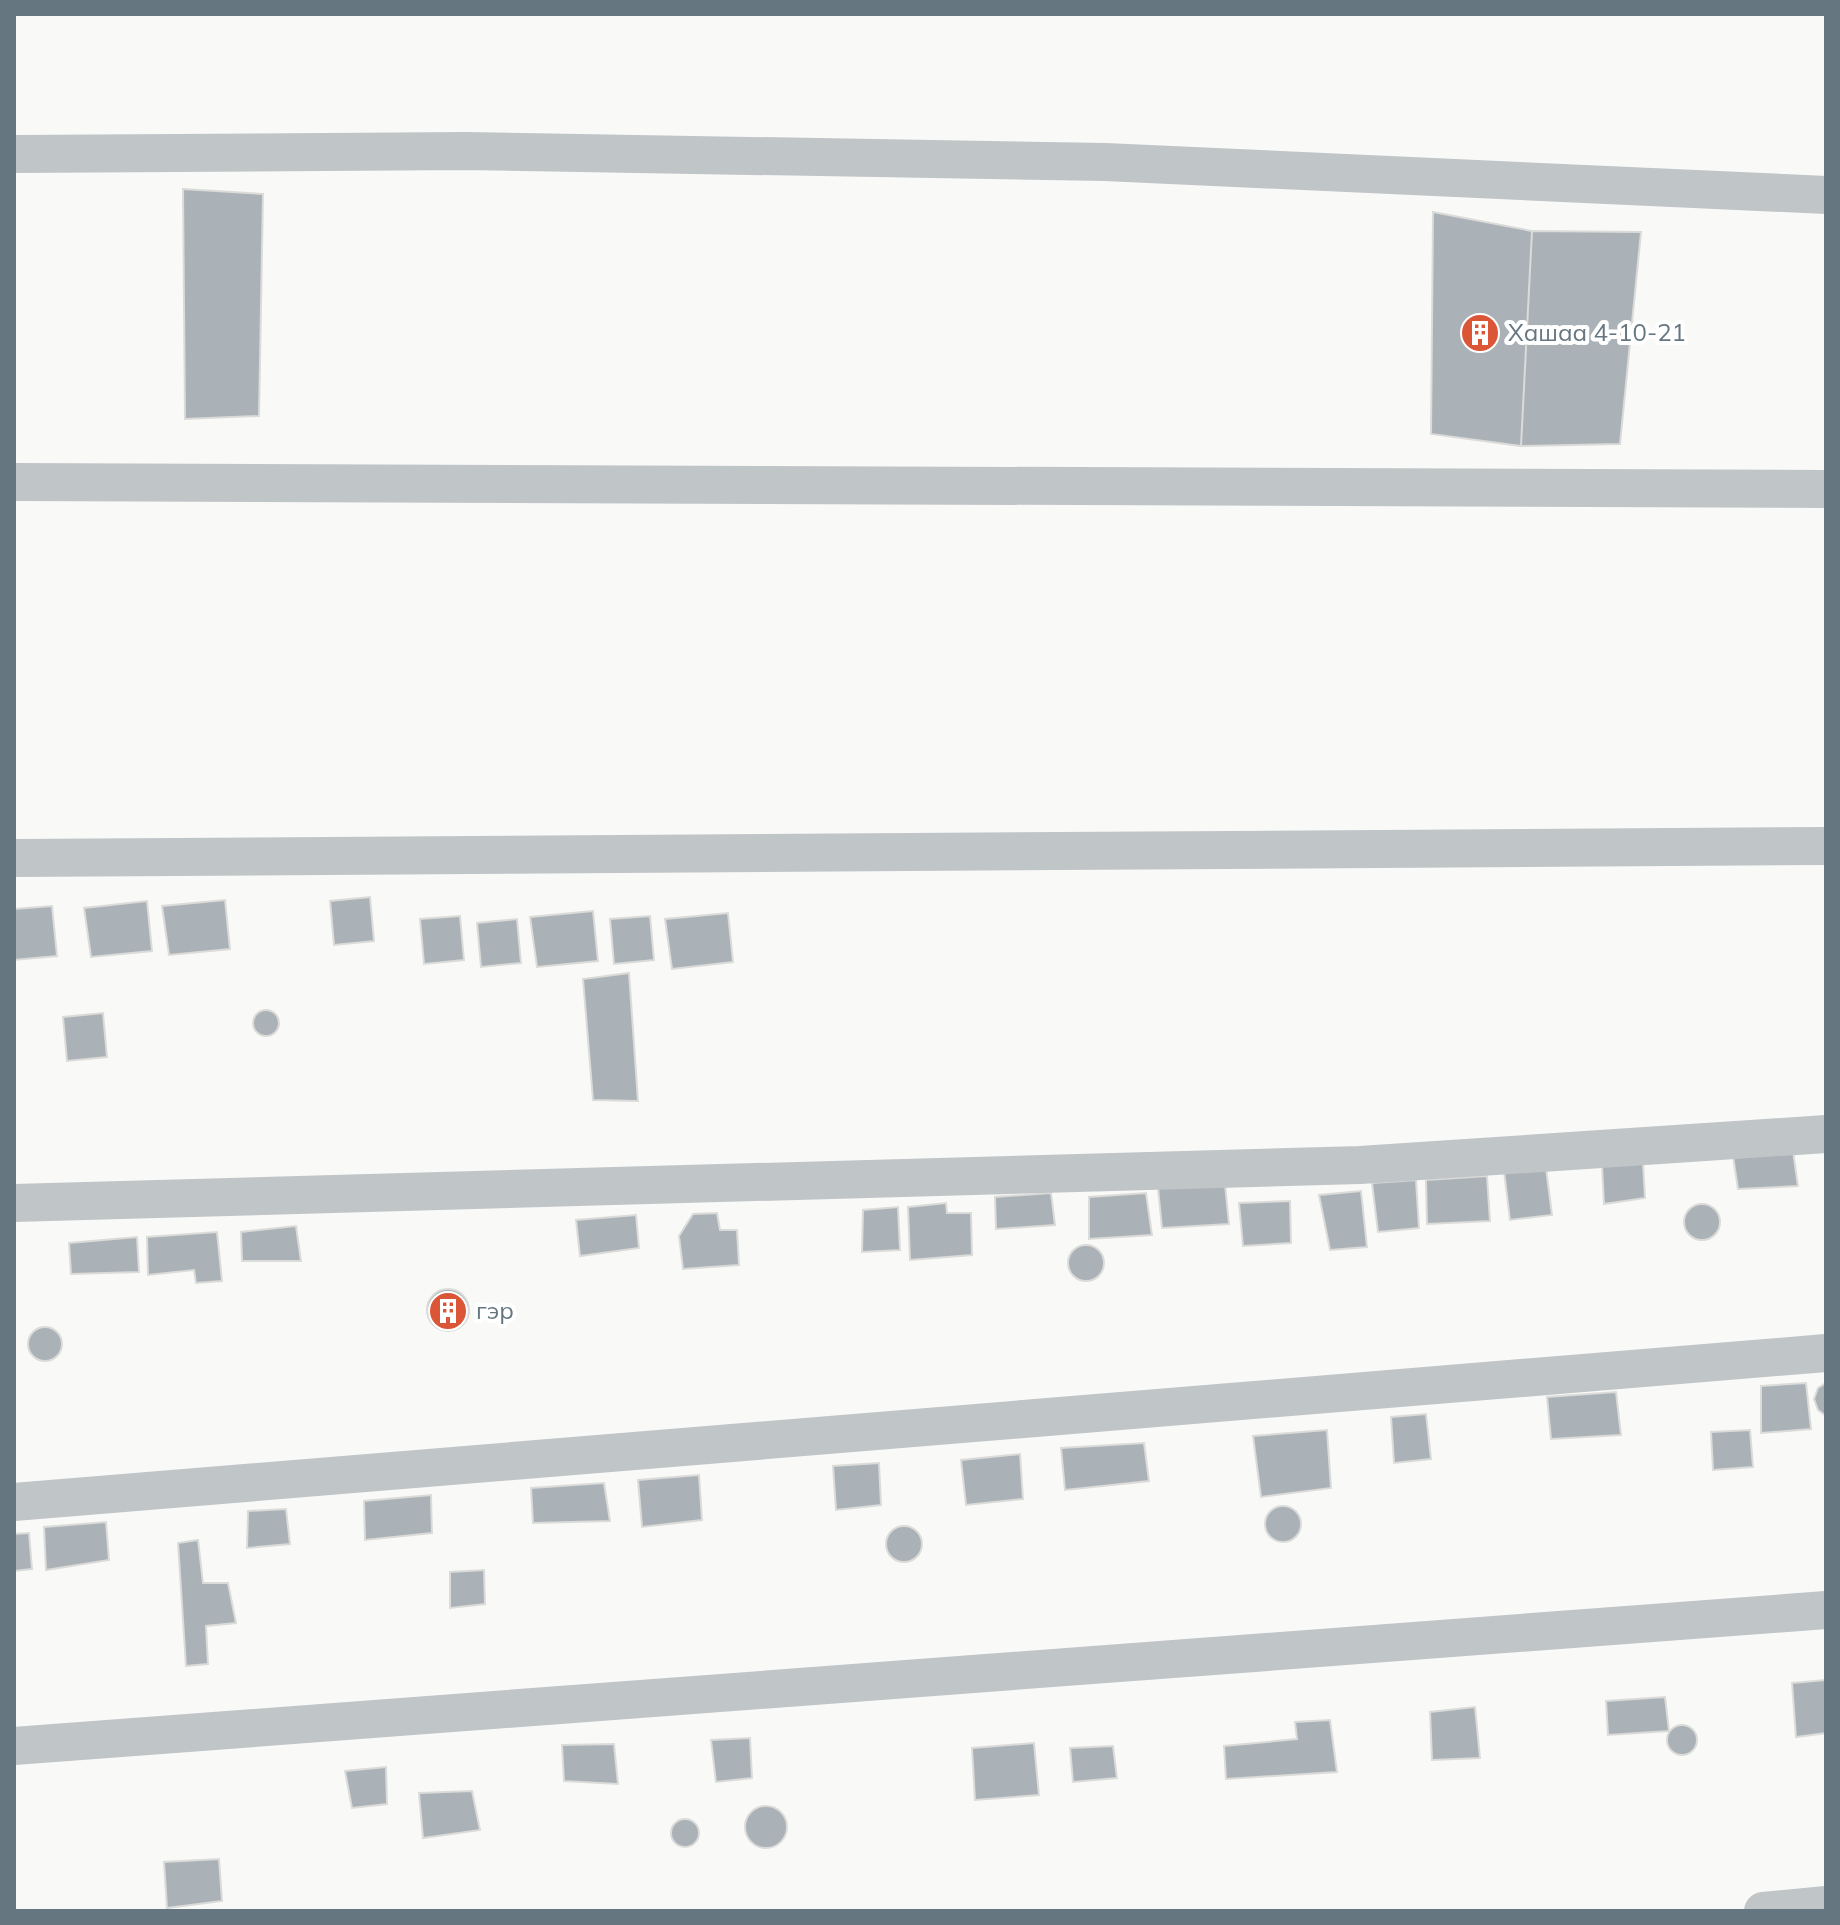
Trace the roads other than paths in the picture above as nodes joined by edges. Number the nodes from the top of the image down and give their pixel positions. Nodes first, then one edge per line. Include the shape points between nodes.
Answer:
1 (14, 154) edge
2 (1826, 195) edge
3 (14, 482) edge
4 (1826, 489) edge
5 (1826, 846) edge
6 (14, 858) edge
7 (1826, 1134) edge
8 (14, 1203) edge
9 (1826, 1353) edge
10 (14, 1502) edge
11 (1826, 1610) edge
12 (14, 1746) edge
13 (1826, 1905) edge
14 (1763, 1911) edge

1 - 2 street via 466,151 1089,162
3 - 4 street
5 - 6 street
7 - 8 street via 1360,1165
9 - 10 street
11 - 12 street
13 - 14 street

